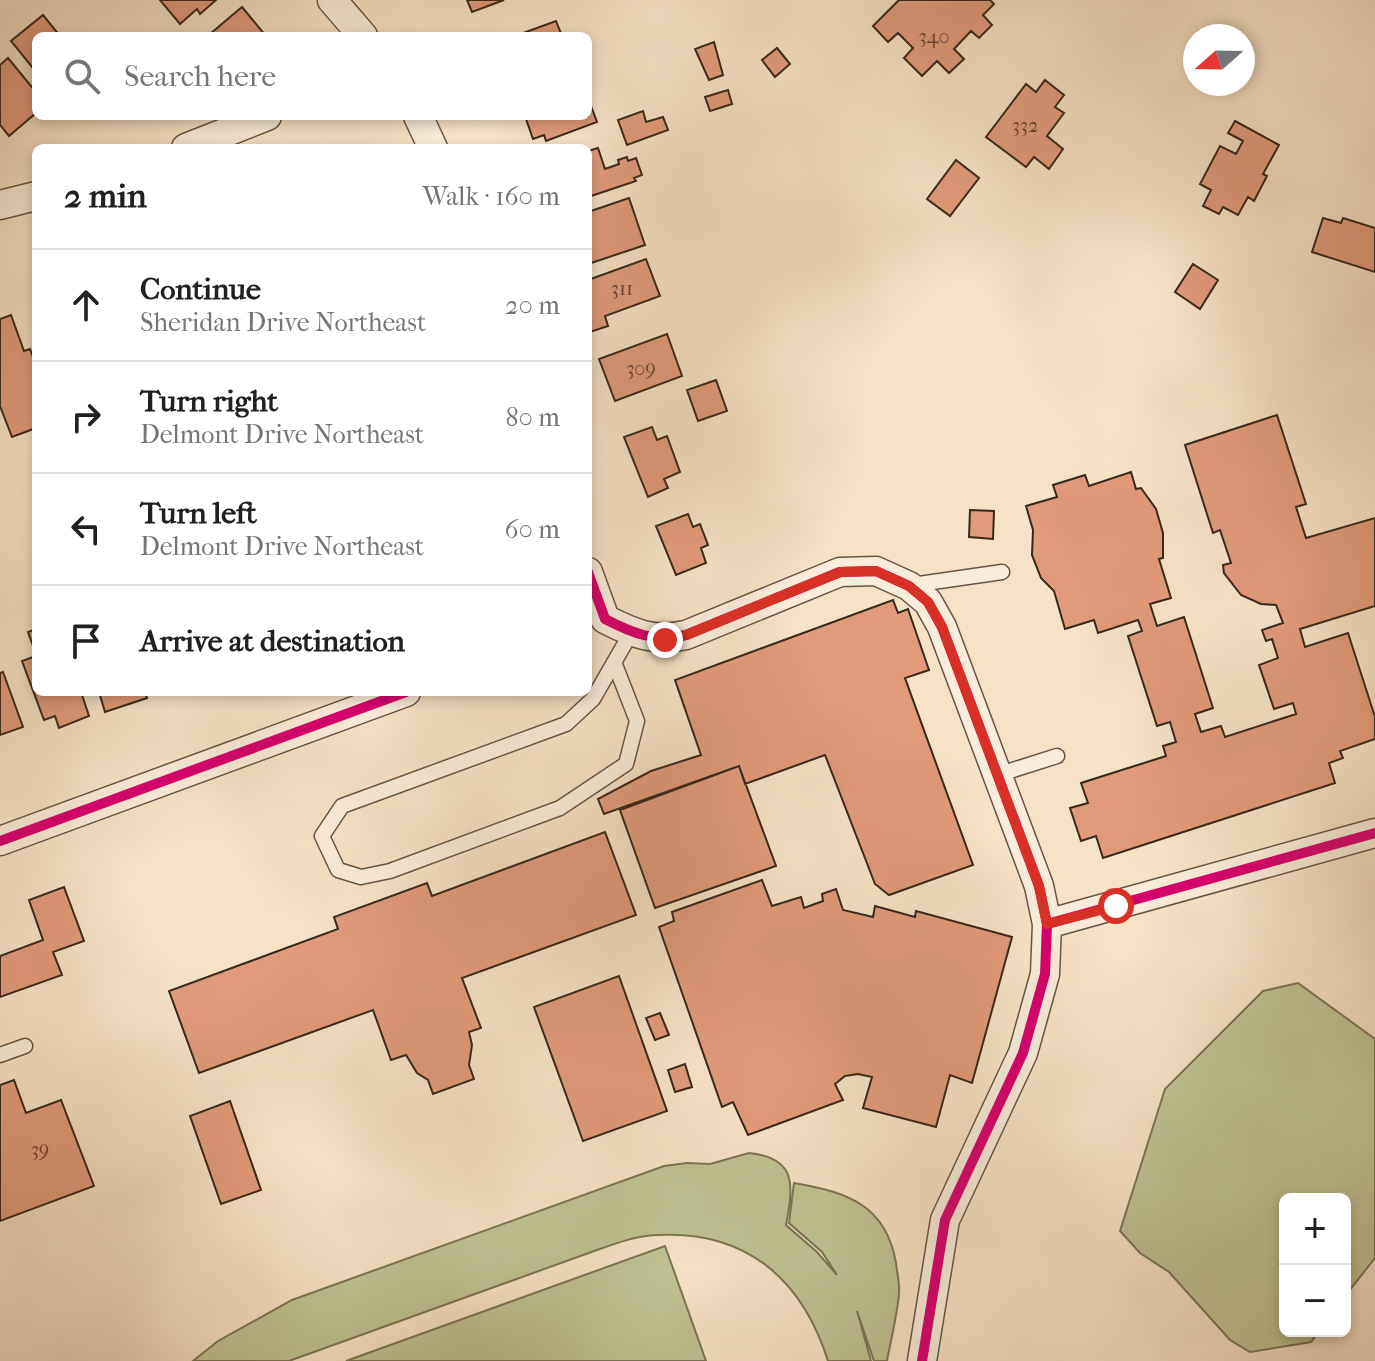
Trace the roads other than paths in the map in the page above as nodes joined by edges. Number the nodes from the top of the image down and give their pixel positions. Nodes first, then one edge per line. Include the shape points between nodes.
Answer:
1 (332, 0) edge
2 (360, 32) edge
3 (257, 120) edge
4 (420, 120) edge
5 (196, 144) edge
6 (431, 144) edge
7 (32, 197) edge
8 (0, 205) edge
9 (1002, 572) dead end
10 (909, 586) junction
11 (592, 594) edge
12 (597, 622) edge
13 (631, 633) junction
14 (614, 662) junction
15 (395, 696) edge
16 (1057, 756) dead end
17 (997, 775) junction
18 (1375, 833) edge
19 (0, 841) edge
20 (1047, 924) junction
21 (25, 1046) dead end
22 (0, 1055) edge
23 (922, 1361) edge

1 - 2 street
3 - 5 street
4 - 6 street
7 - 8 street
9 - 10 lane
10 - 13 street via 876,571 840,572 686,635 665,640
10 - 17 street via 928,602 942,627
11 - 12 street
12 - 13 street
13 - 14 lane
14 - 14 lane via 593,699 566,724 342,806 322,836 338,870 361,877 390,871 560,808 626,764 637,721
15 - 19 street
16 - 17 lane
17 - 20 street via 1039,886
18 - 20 street
20 - 23 street via 1045,974 1023,1053 945,1220
21 - 22 lane

